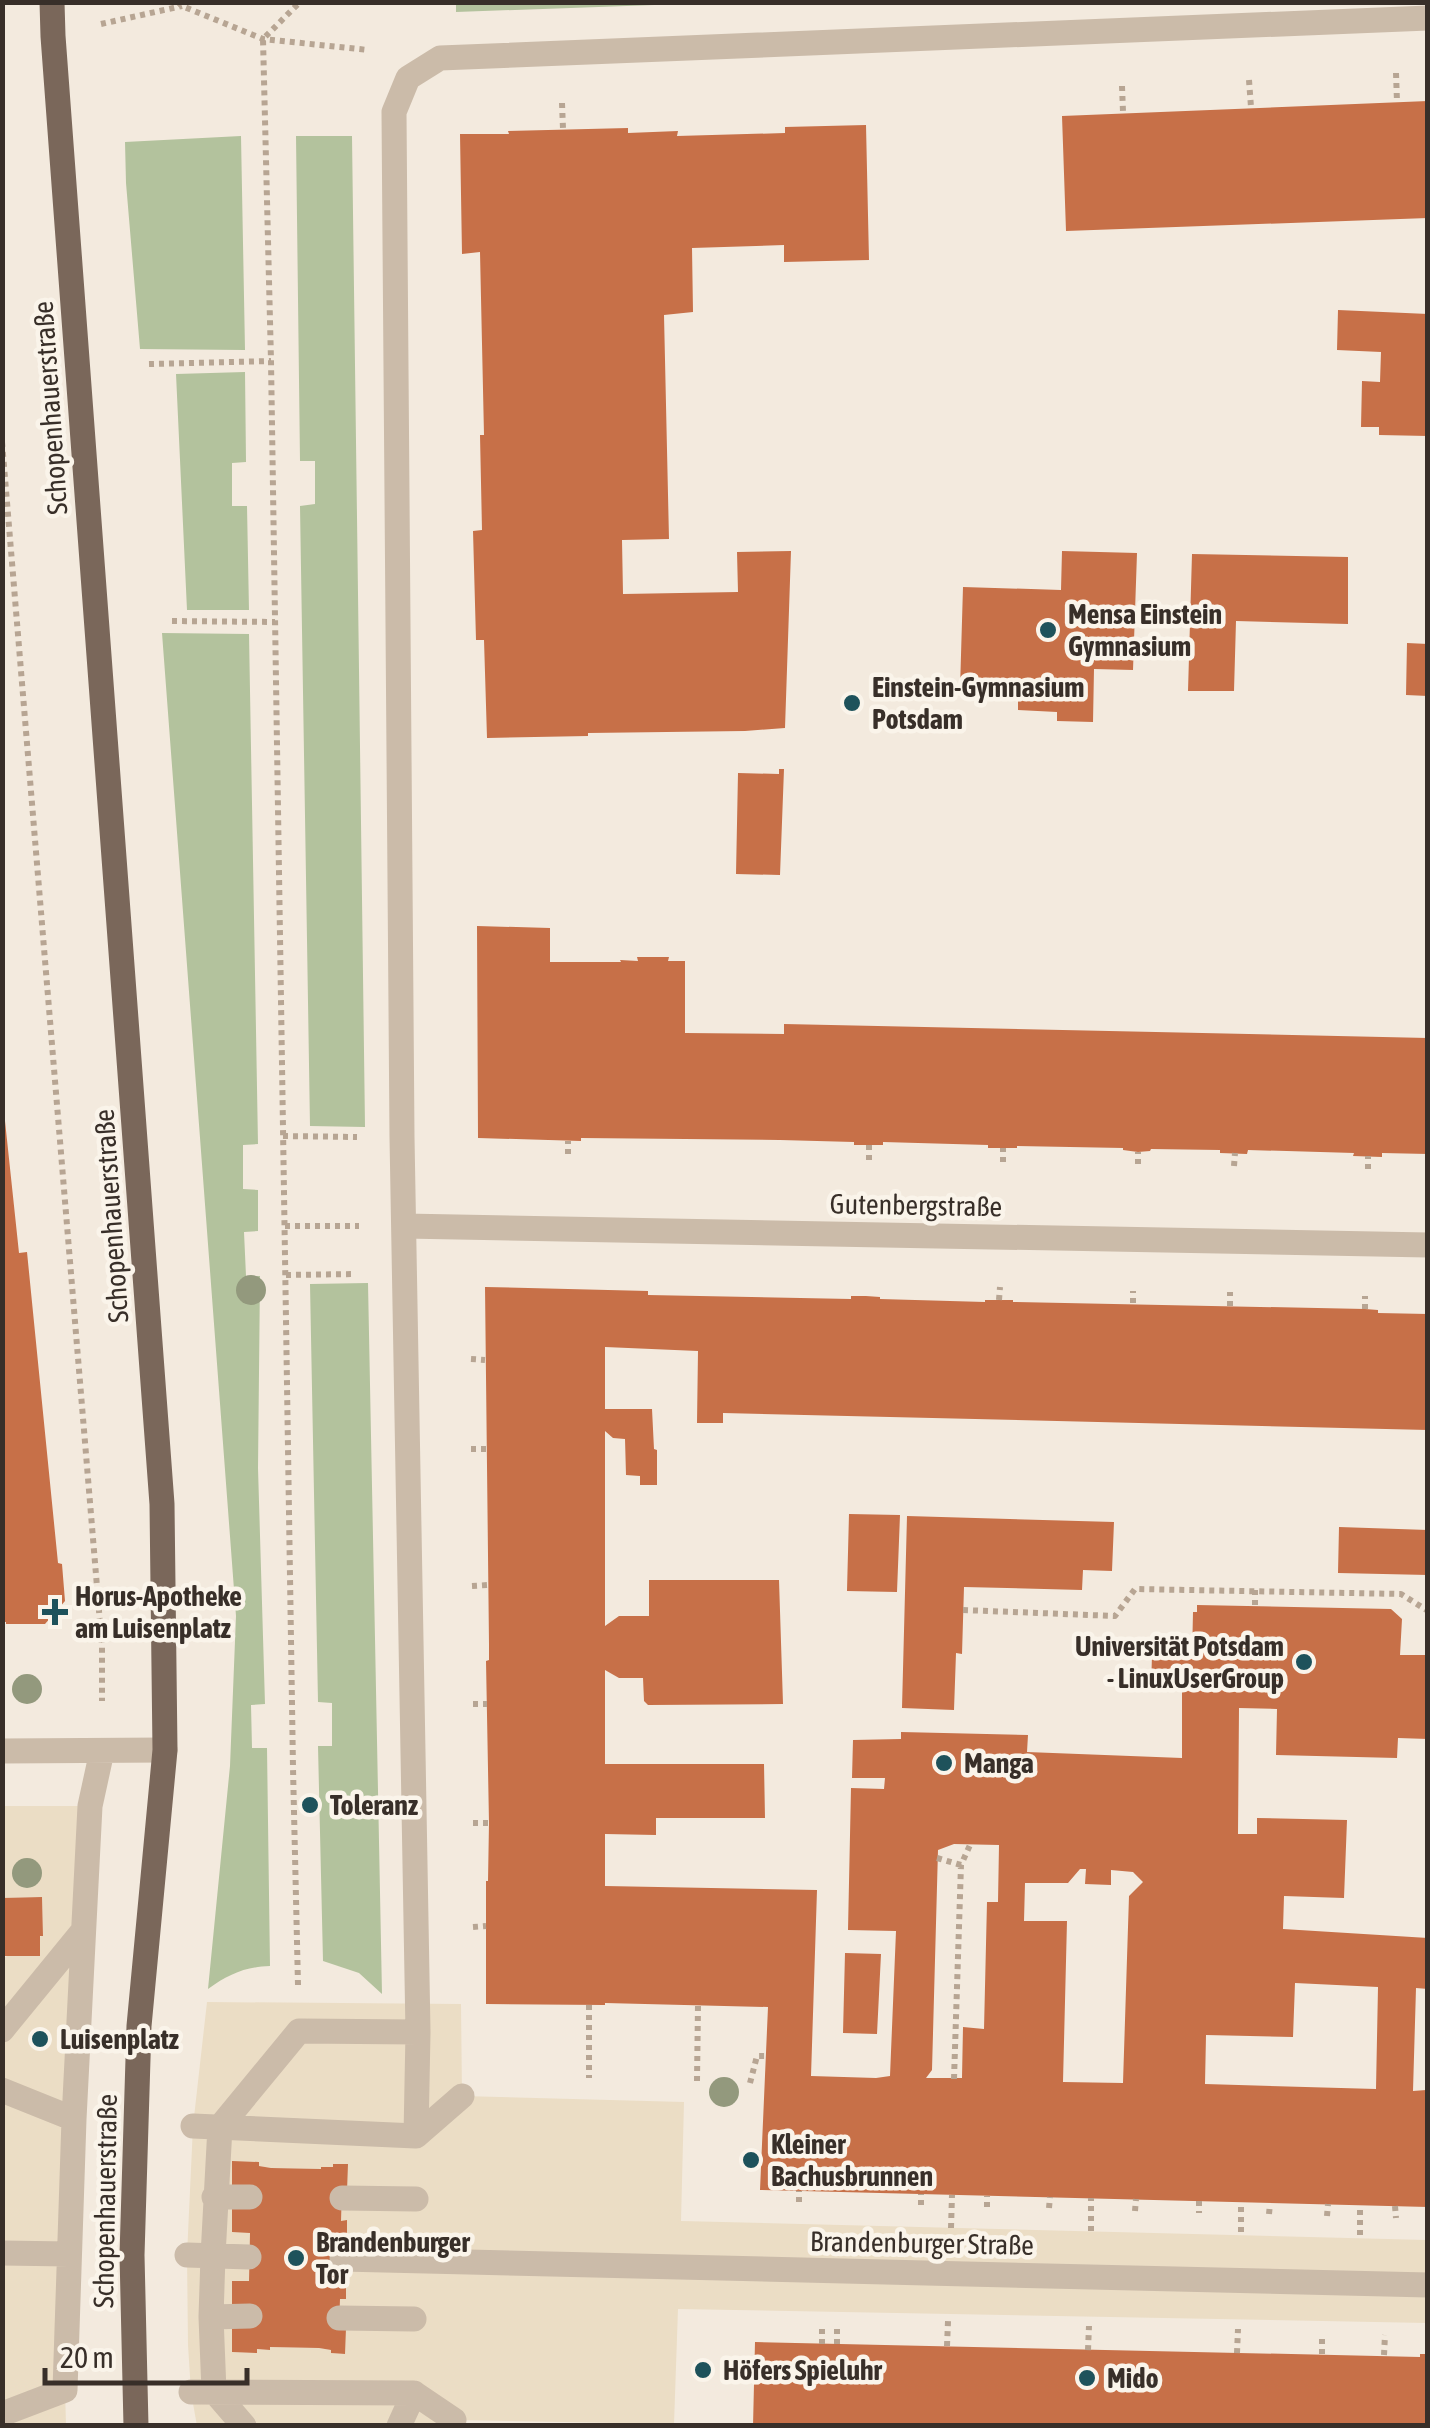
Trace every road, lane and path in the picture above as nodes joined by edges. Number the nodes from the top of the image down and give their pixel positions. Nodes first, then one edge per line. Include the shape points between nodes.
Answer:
1 (52, 2) edge
2 (300, 2) edge
3 (181, 4) edge
4 (1428, 18) edge
5 (117, 20) dead end
6 (263, 39) junction
7 (380, 57) dead end
8 (1396, 74) dead end
9 (1249, 80) dead end
10 (1122, 86) dead end
11 (1398, 102) dead end
12 (562, 104) dead end
13 (1251, 107) dead end
14 (1123, 112) dead end
15 (562, 129) dead end
16 (271, 361) junction
17 (149, 364) dead end
18 (2, 442) edge
19 (172, 621) dead end
20 (276, 622) junction
21 (283, 1136) junction
22 (366, 1137) dead end
23 (568, 1140) dead end
24 (869, 1145) dead end
25 (1003, 1148) dead end
26 (1138, 1152) dead end
27 (1235, 1153) dead end
28 (568, 1154) dead end
29 (1368, 1156) dead end
30 (868, 1160) dead end
31 (1003, 1162) dead end
32 (1138, 1164) dead end
33 (1234, 1166) dead end
34 (1368, 1169) dead end
35 (285, 1226) junction
36 (404, 1226) junction
37 (1428, 1245) edge
38 (368, 1274) dead end
39 (286, 1275) junction
40 (1000, 1286) dead end
41 (1133, 1291) dead end
42 (1230, 1292) dead end
43 (1365, 1296) dead end
44 (999, 1300) dead end
45 (1133, 1304) dead end
46 (1230, 1306) dead end
47 (1365, 1310) dead end
48 (472, 1360) dead end
49 (485, 1360) dead end
50 (486, 1448) dead end
51 (472, 1449) dead end
52 (488, 1585) dead end
53 (472, 1586) dead end
54 (1255, 1590) junction
55 (1254, 1605) dead end
56 (964, 1610) dead end
57 (1428, 1612) edge
58 (473, 1704) dead end
59 (487, 1704) dead end
60 (165, 1750) junction
61 (2, 1751) edge
62 (102, 1751) junction
63 (473, 1822) dead end
64 (488, 1823) dead end
65 (970, 1844) dead end
66 (937, 1858) dead end
67 (961, 1864) junction
68 (486, 1926) dead end
69 (473, 1927) dead end
70 (84, 1931) junction
71 (298, 2004) dead end
72 (589, 2005) dead end
73 (698, 2006) dead end
74 (2, 2030) edge
75 (418, 2032) junction
76 (765, 2056) dead end
77 (589, 2078) dead end
78 (954, 2079) dead end
79 (696, 2080) dead end
80 (750, 2082) dead end
81 (2, 2090) edge
82 (462, 2096) dead end
83 (74, 2119) junction
84 (193, 2126) dead end
85 (220, 2127) junction
86 (416, 2136) junction
87 (799, 2191) dead end
88 (922, 2194) dead end
89 (952, 2195) dead end
90 (214, 2196) junction
91 (987, 2196) dead end
92 (250, 2197) dead end
93 (1050, 2197) dead end
94 (342, 2198) dead end
95 (1092, 2198) dead end
96 (416, 2199) dead end
97 (1136, 2200) dead end
98 (1198, 2201) dead end
99 (799, 2202) dead end
100 (1241, 2203) dead end
101 (1270, 2204) dead end
102 (1328, 2204) dead end
103 (921, 2206) dead end
104 (1360, 2206) dead end
105 (1396, 2206) dead end
106 (986, 2207) dead end
107 (1049, 2208) dead end
108 (1135, 2211) dead end
109 (1199, 2213) dead end
110 (1270, 2214) dead end
111 (1327, 2216) dead end
112 (1396, 2218) dead end
113 (951, 2228) dead end
114 (1091, 2231) dead end
115 (1240, 2235) dead end
116 (1360, 2238) dead end
117 (2, 2253) edge
118 (69, 2254) junction
119 (200, 2256) junction
120 (249, 2257) dead end
121 (342, 2258) dead end
122 (1428, 2284) edge
123 (948, 2315) dead end
124 (212, 2316) junction
125 (250, 2316) dead end
126 (1089, 2317) dead end
127 (340, 2318) dead end
128 (414, 2319) dead end
129 (1238, 2319) dead end
130 (822, 2324) dead end
131 (838, 2324) dead end
132 (1322, 2334) dead end
133 (1385, 2334) dead end
134 (822, 2344) dead end
135 (836, 2344) dead end
136 (947, 2346) dead end
137 (1088, 2350) dead end
138 (1237, 2353) dead end
139 (1322, 2354) dead end
140 (1384, 2355) dead end
141 (203, 2392) junction
142 (414, 2393) junction
143 (2, 2414) edge
144 (454, 2420) dead end
145 (136, 2426) edge
146 (244, 2426) edge
147 (400, 2426) edge
148 (414, 2426) edge

1 - 60 main road, Schopenhauerstraße via 162,1504
2 - 6 path
3 - 5 path
3 - 6 path
4 - 36 street via 440,58 408,78 394,112
6 - 7 path via 372,50
6 - 16 path
8 - 11 path
9 - 13 path
10 - 14 path
12 - 15 path
16 - 17 path
16 - 20 path
18 - 62 path via 102,1646
19 - 20 path
20 - 21 path
21 - 22 path
21 - 35 path
23 - 28 path
24 - 30 path
25 - 31 path
26 - 32 path
27 - 33 path
29 - 34 path
35 - 36 path
35 - 39 path
36 - 37 street, Gutenbergstraße
36 - 75 street
38 - 39 path
39 - 71 path
40 - 44 path
41 - 45 path
42 - 46 path
43 - 47 path
48 - 49 path
50 - 51 path
52 - 53 path
54 - 55 path
54 - 56 path via 1135,1589 1114,1616
54 - 57 path via 1400,1594
58 - 59 path
60 - 62 street
60 - 145 main road, Schopenhauerstraße via 139,2026 132,2255
61 - 62 street
62 - 70 street via 90,1806
63 - 64 path
65 - 67 path
66 - 67 path
67 - 78 path
68 - 69 path
70 - 74 street
70 - 83 street
72 - 77 path
73 - 79 path
75 - 85 street via 299,2030
75 - 86 street
76 - 80 path via 757,2056
81 - 83 street
82 - 86 street
83 - 118 street
84 - 85 street
85 - 86 street
85 - 90 street
87 - 99 path
88 - 103 path
89 - 113 path
90 - 92 street
90 - 119 street
91 - 106 path
93 - 107 path
94 - 96 street
95 - 114 path
97 - 108 path
98 - 109 path
100 - 115 path
101 - 110 path
102 - 111 path
104 - 116 path
105 - 112 path
117 - 118 street
118 - 143 street via 64,2390
119 - 120 street
119 - 124 street
121 - 122 street, Brandenburger Straße
123 - 136 path
124 - 125 street
124 - 141 street
126 - 137 path
127 - 128 street
129 - 138 path
130 - 134 path
131 - 135 path
132 - 139 path
133 - 140 path
141 - 142 street
141 - 146 street
142 - 144 street
142 - 147 street
142 - 148 street

